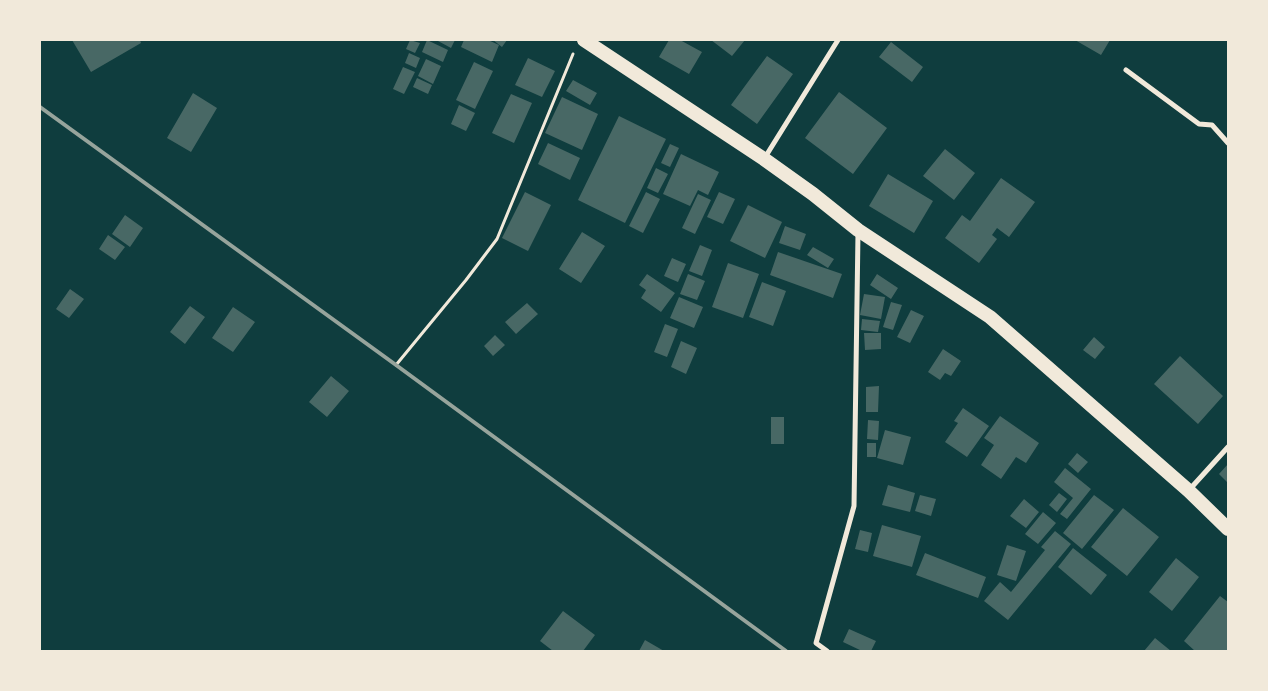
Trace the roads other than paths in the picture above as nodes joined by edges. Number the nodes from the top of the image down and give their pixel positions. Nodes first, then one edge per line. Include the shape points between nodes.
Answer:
1 (838, 40) edge
2 (580, 44) edge
3 (1126, 70) dead end
4 (1228, 143) edge
5 (764, 159) junction
6 (858, 230) junction
7 (1228, 447) edge
8 (1189, 491) junction
9 (1228, 529) edge
10 (827, 651) edge

1 - 5 street
2 - 5 highway
3 - 4 street via 1199,124 1212,125
5 - 6 highway
6 - 8 highway via 990,317
6 - 10 street via 854,506 816,643
7 - 8 street
8 - 9 highway

